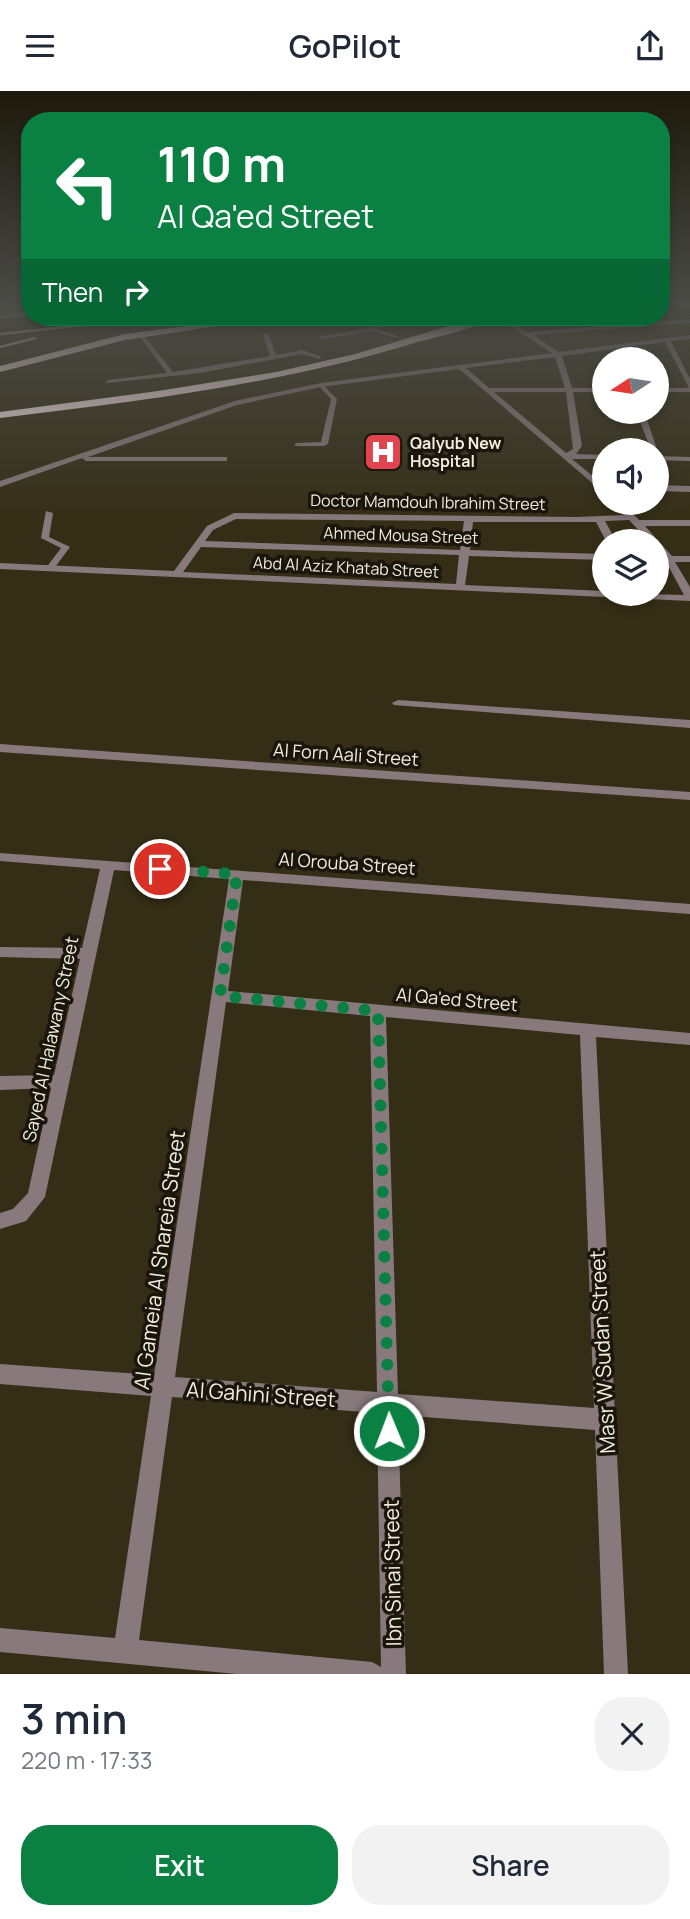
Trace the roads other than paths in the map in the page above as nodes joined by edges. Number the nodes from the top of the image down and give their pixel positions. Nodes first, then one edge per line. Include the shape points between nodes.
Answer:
1 (173, 377) edge
2 (202, 377) edge
3 (211, 377) edge
4 (231, 377) edge
5 (380, 377) edge
6 (472, 377) edge
7 (565, 377) edge
8 (108, 382) dead end
9 (178, 383) junction
10 (321, 385) junction
11 (690, 388) edge
12 (669, 389) edge
13 (488, 390) junction
14 (569, 390) junction
15 (592, 390) edge
16 (0, 404) edge
17 (0, 415) edge
18 (297, 445) dead end
19 (566, 456) junction
20 (592, 457) edge
21 (669, 457) edge
22 (72, 459) junction
23 (224, 459) dead end
24 (690, 459) edge
25 (0, 476) edge
26 (592, 479) edge
27 (0, 484) edge
28 (669, 488) edge
29 (690, 489) edge
30 (49, 513) dead end
31 (631, 515) edge
32 (469, 519) junction
33 (599, 519) junction
34 (636, 520) junction
35 (690, 523) edge
36 (604, 529) edge
37 (644, 529) edge
38 (198, 544) junction
39 (465, 552) junction
40 (592, 557) edge
41 (669, 559) joint
42 (690, 559) edge
43 (0, 566) edge
44 (50, 568) junction
45 (176, 575) junction
46 (460, 588) junction
47 (592, 592) edge
48 (669, 596) edge
49 (690, 597) edge
50 (398, 702) dead end
51 (690, 724) edge
52 (0, 748) edge
53 (690, 796) edge
54 (0, 857) edge
55 (108, 865) junction
56 (237, 874) junction
57 (690, 909) edge
58 (0, 952) edge
59 (89, 954) junction
60 (220, 996) junction
61 (378, 1011) junction
62 (588, 1031) junction
63 (690, 1039) edge
64 (61, 1081) junction
65 (0, 1083) edge
66 (0, 1221) edge
67 (0, 1374) edge
68 (164, 1387) junction
69 (388, 1403) junction
70 (605, 1420) junction
71 (0, 1640) edge
72 (125, 1652) junction
73 (372, 1674) edge
74 (394, 1674) edge
75 (616, 1674) edge

1 - 9 lane
2 - 9 lane
3 - 9 highway
4 - 9 highway
5 - 10 street
6 - 13 street
7 - 14 street
8 - 9 lane
9 - 16 highway
9 - 17 highway
10 - 18 lane via 334,399 324,444
10 - 22 street via 235,403
10 - 25 street via 241,396
11 - 12 street
13 - 14 street
13 - 19 street
14 - 15 street
14 - 19 street via 578,446
19 - 20 street
19 - 26 street
21 - 24 street
22 - 23 street
22 - 27 street
28 - 29 street
30 - 44 lane via 45,538 66,547
31 - 34 street
32 - 33 street, Doctor Mamdouh Ibrahim Street
32 - 38 street, Doctor Mamdouh Ibrahim Street via 245,515 223,519
32 - 39 street
33 - 34 street, Doctor Mamdouh Ibrahim Street
33 - 36 street
34 - 35 street, Doctor Mamdouh Ibrahim Street
34 - 37 street
38 - 39 street, Ahmed Mousa Street
38 - 45 street
39 - 40 street, Ahmed Mousa Street
39 - 46 street
41 - 42 street
41 - 49 street
43 - 44 street, Abd Al Aziz Khatab Street
44 - 45 street, Abd Al Aziz Khatab Street
45 - 46 street, Abd Al Aziz Khatab Street
46 - 47 street, Abd Al Aziz Khatab Street
48 - 49 street, Abd Al Aziz Khatab Street
50 - 51 street
52 - 53 street, Al Forn Aali Street
54 - 55 street, Al Orouba Street
55 - 56 street, Al Orouba Street
55 - 59 street, Sayed Al Halawany Street
56 - 57 street, Al Orouba Street
56 - 60 street, Al Gameia Al Shareia Street
58 - 59 street
59 - 64 street, Sayed Al Halawany Street
60 - 61 street, Al Qa'ed Street
60 - 68 street, Al Gameia Al Shareia Street
61 - 62 street, Al Qa'ed Street
61 - 69 street, Ibn Sinai Street
62 - 63 street, Al Qa'ed Street
62 - 70 street, Masr W Sudan Street
64 - 65 street
64 - 66 street, Sayed Al Halawany Street via 36,1197 19,1215
67 - 68 street, Al Gahini Street
68 - 69 street, Al Gahini Street
68 - 72 street, Al Gameia Al Shareia Street
69 - 70 street, Al Gahini Street
69 - 74 street, Ibn Sinai Street
70 - 75 street, Masr W Sudan Street
71 - 72 street
72 - 73 street

